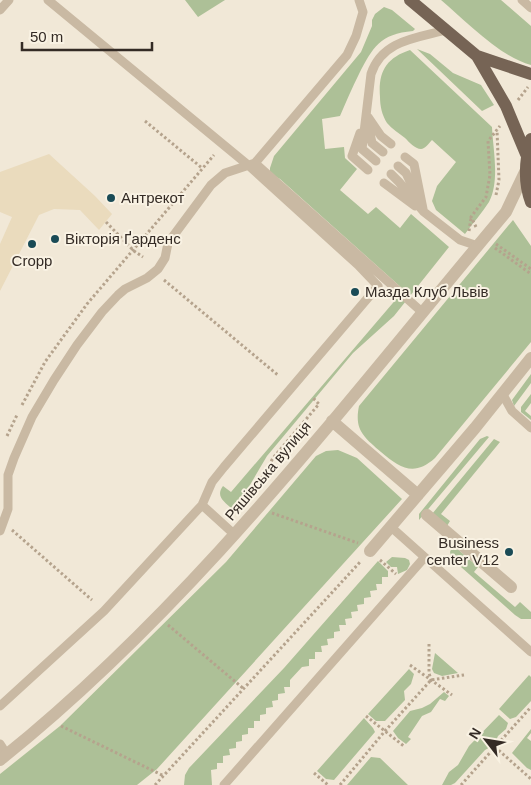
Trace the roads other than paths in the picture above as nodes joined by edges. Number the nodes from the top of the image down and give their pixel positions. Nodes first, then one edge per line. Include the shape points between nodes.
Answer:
1 (9, 0) edge
2 (48, 0) edge
3 (359, 0) edge
4 (410, 0) edge
5 (522, 0) edge
6 (531, 8) edge
7 (0, 10) edge
8 (446, 30) junction
9 (477, 56) junction
10 (531, 74) edge
11 (366, 114) junction
12 (531, 139) edge
13 (391, 144) dead end
14 (383, 152) dead end
15 (526, 154) junction
16 (405, 157) dead end
17 (376, 161) dead end
18 (252, 164) junction
19 (398, 166) dead end
20 (368, 170) dead end
21 (525, 172) junction
22 (391, 174) dead end
23 (384, 183) dead end
24 (531, 202) edge
25 (424, 212) junction
26 (478, 246) junction
27 (381, 282) junction
28 (422, 312) junction
29 (531, 358) edge
30 (502, 392) junction
31 (332, 421) junction
32 (531, 428) edge
33 (418, 495) junction
34 (202, 505) junction
35 (427, 515) dead end
36 (391, 527) junction
37 (0, 531) edge
38 (235, 535) junction
39 (371, 552) road end
40 (424, 558) junction
41 (511, 587) dead end
42 (531, 652) edge
43 (0, 706) edge
44 (2, 753) edge
45 (224, 785) edge

1 - 7 lane
2 - 18 lane
3 - 18 lane via 363,12 347,55
4 - 8 main road
5 - 6 lane
8 - 9 main road
8 - 11 lane via 403,42 382,54 372,74
9 - 10 main road
9 - 15 main road via 506,106
11 - 13 lane via 381,136
11 - 14 lane via 372,142
11 - 17 lane via 362,150
11 - 20 lane via 352,156
12 - 15 main road
15 - 21 main road
16 - 25 lane via 414,164
18 - 27 lane
18 - 37 lane via 225,173 211,184 168,243 166,258 158,270 118,295 54,380 32,417 11,466 8,509
19 - 25 lane via 406,173
21 - 24 main road
21 - 26 street, Ряшівська вулиця via 506,212
22 - 25 lane
23 - 25 lane
25 - 26 lane via 460,240
26 - 28 street, Ряшівська вулиця
27 - 28 lane
27 - 34 lane via 224,467 212,482
28 - 31 street, Ряшівська вулиця
29 - 30 street
30 - 32 lane via 512,411
30 - 33 street
31 - 33 street
31 - 38 street, Ряшівська вулиця
33 - 36 street
34 - 38 lane
34 - 43 lane via 104,611
35 - 41 street
36 - 39 street
36 - 40 lane
38 - 44 street, Ряшівська вулиця via 158,616 72,698
40 - 42 lane
40 - 45 lane

